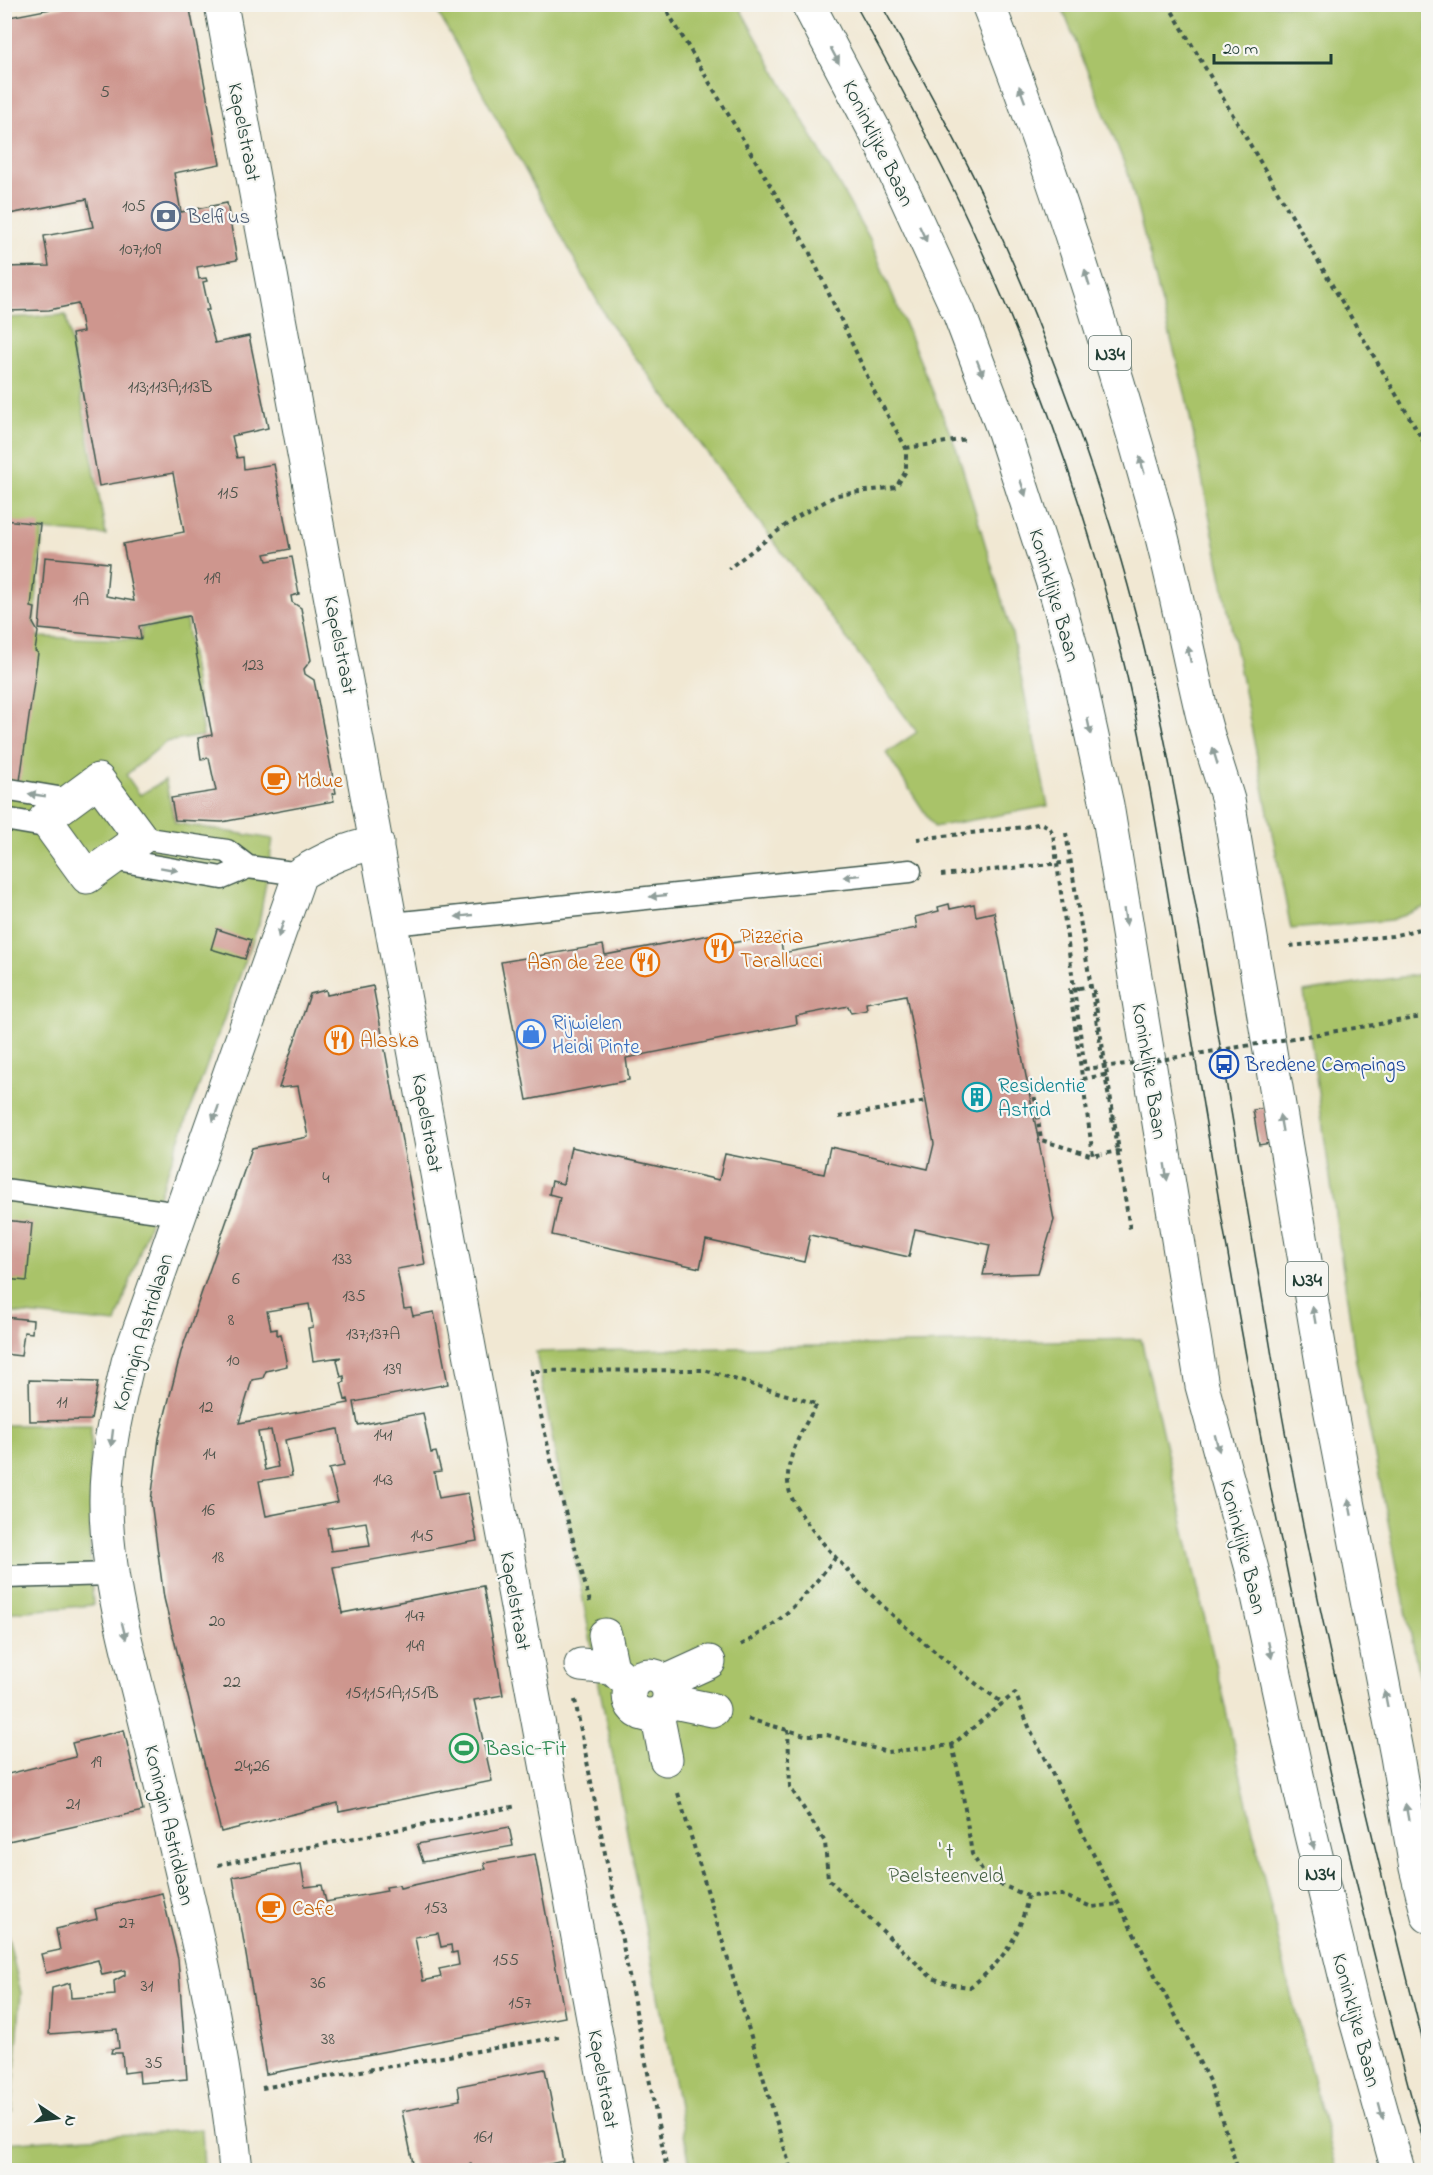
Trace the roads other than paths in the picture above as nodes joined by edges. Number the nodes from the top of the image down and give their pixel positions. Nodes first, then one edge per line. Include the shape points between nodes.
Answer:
1 (221, 4) edge
2 (808, 4) edge
3 (988, 4) edge
4 (4, 789) edge
5 (70, 800) junction
6 (4, 819) edge
7 (51, 827) junction
8 (141, 838) junction
9 (377, 843) junction
10 (112, 859) junction
11 (248, 867) junction
12 (910, 870) road end
13 (300, 874) junction
14 (392, 924) junction
15 (4, 1190) edge
16 (180, 1214) junction
17 (112, 1574) junction
18 (4, 1577) edge
19 (605, 1635) road end
20 (709, 1662) road end
21 (664, 1699) junction
22 (713, 1710) road end
23 (666, 1759) road end
24 (1428, 1916) edge
25 (236, 2170) edge
26 (621, 2170) edge
27 (1398, 2170) edge

1 - 9 main road, Kapelstraat
2 -> 27 main road, Koninklijke Baan / N34 via 881,142 959,313 1030,507 1060,607 1107,805 1202,1386 1253,1573 1356,2020
24 -> 3 main road, N34 via 1326,1387 1228,800 1202,711 1158,520 1083,267
5 -> 4 lane
5 - 7 main road via 45,819
5 - 8 main road via 98,780
6 - 7 lane
7 - 10 main road via 87,877
8 - 10 main road
8 - 11 lane via 227,851
9 - 13 main road via 346,851
9 - 14 main road, Kapelstraat
10 -> 11 lane via 222,878
11 - 13 lane
12 -> 14 lane
13 -> 16 main road, Koningin Astridlaan
14 - 26 main road, Kapelstraat
15 - 16 lane
16 -> 17 main road, Koningin Astridlaan via 129,1362 112,1433 106,1504
17 - 18 lane
17 -> 25 main road, Koningin Astridlaan via 216,2023
19 - 21 main road via 608,1673 657,1676
20 - 21 main road
21 - 22 main road
21 - 23 main road

